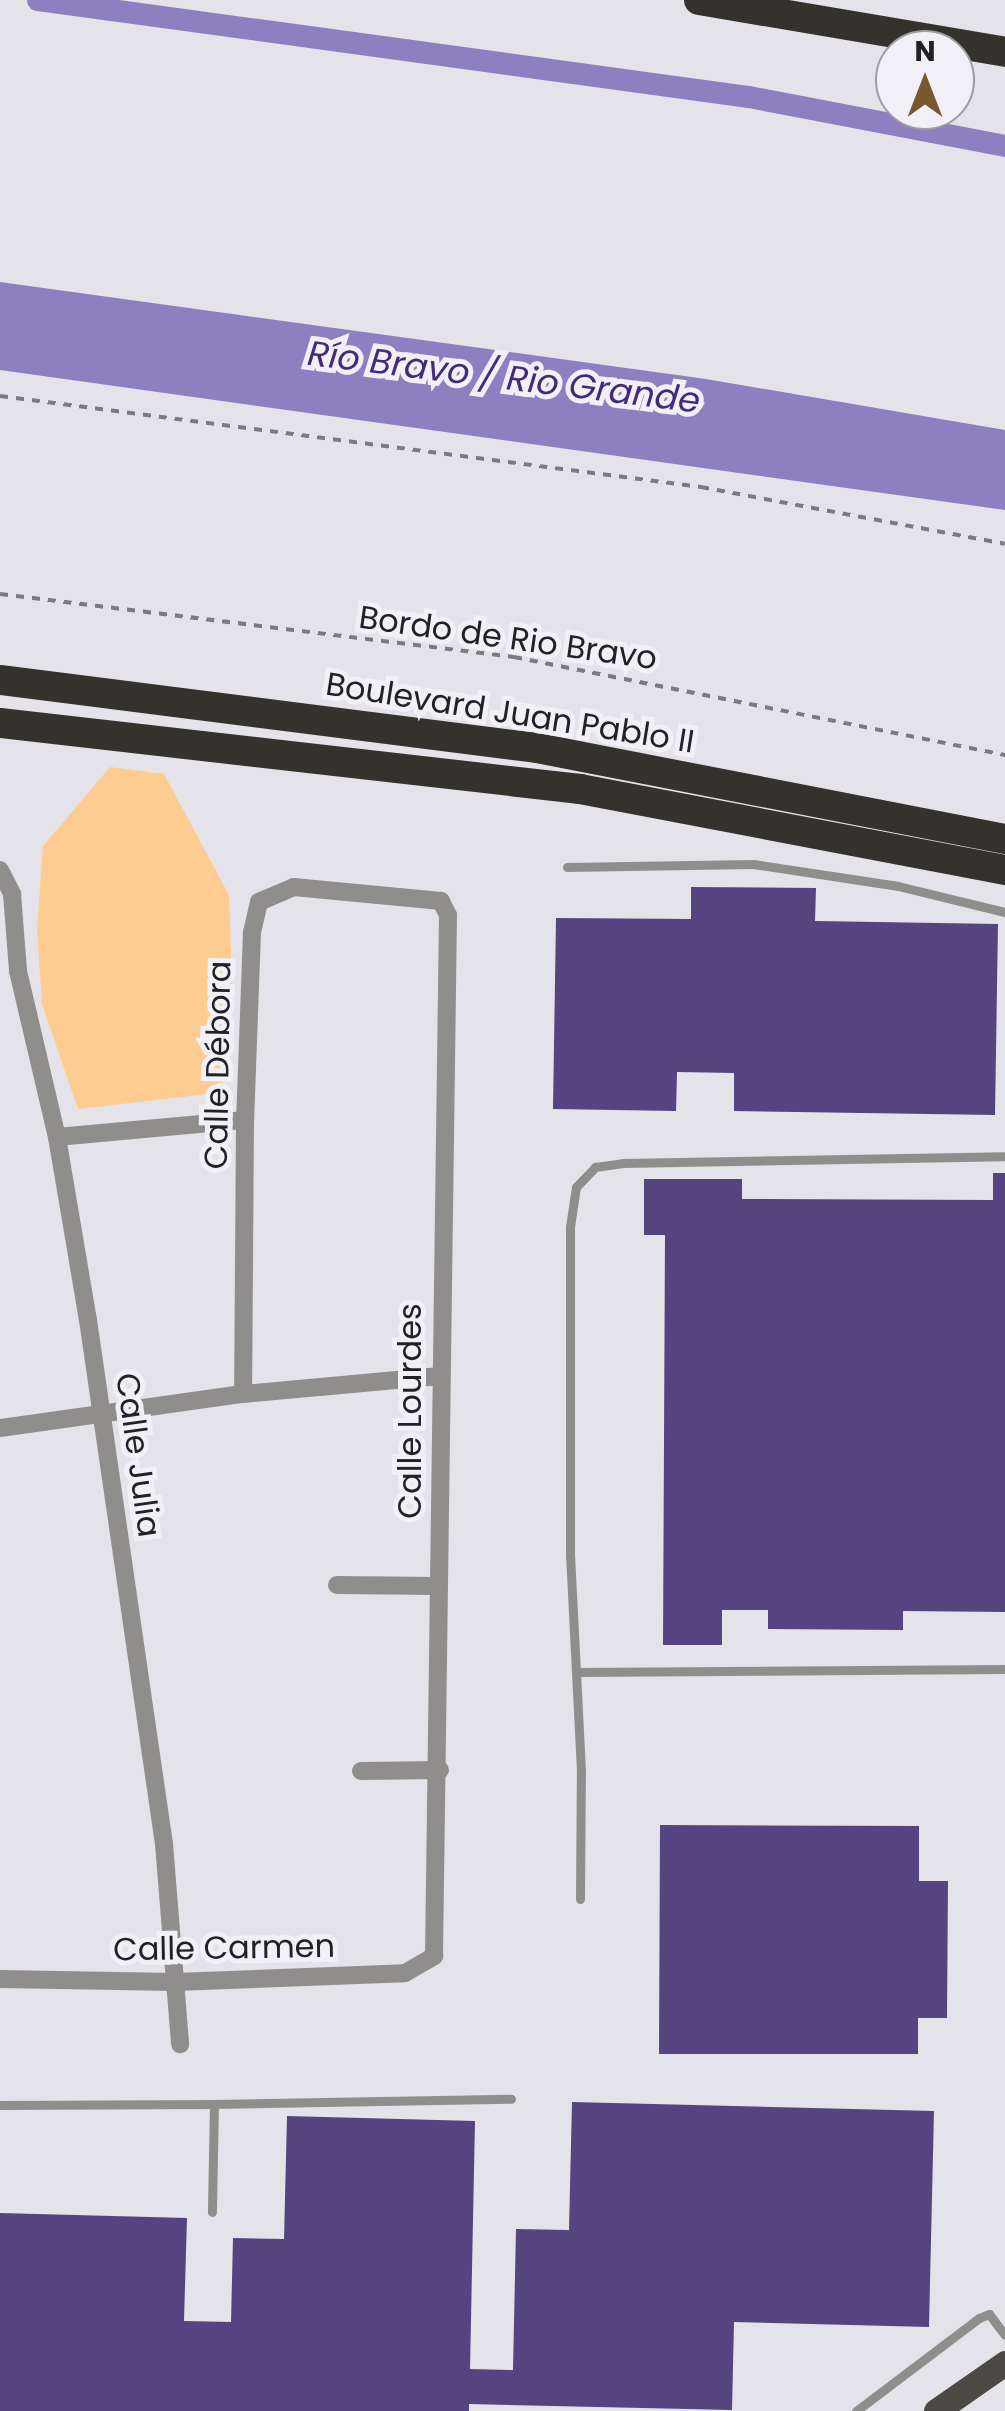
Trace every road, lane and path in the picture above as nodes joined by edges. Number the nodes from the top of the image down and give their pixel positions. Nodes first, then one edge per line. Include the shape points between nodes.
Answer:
1 (699, 0) edge
2 (847, 26) junction
3 (875, 33) edge
4 (1005, 52) edge
5 (975, 58) edge
6 (1005, 66) edge
7 (0, 396) edge
8 (1005, 544) edge
9 (0, 594) edge
10 (0, 680) edge
11 (0, 722) edge
12 (1005, 755) edge
13 (1005, 839) edge
14 (567, 867) dead end
15 (1005, 870) edge
16 (3, 875) edge
17 (417, 899) joint
18 (1005, 912) edge
19 (246, 1120) junction
20 (57, 1137) junction
21 (1005, 1156) edge
22 (440, 1376) junction
23 (242, 1394) junction
24 (102, 1414) junction
25 (0, 1428) edge
26 (336, 1585) dead end
27 (439, 1586) junction
28 (1005, 1669) edge
29 (577, 1672) junction
30 (440, 1770) junction
31 (361, 1772) dead end
32 (580, 1898) dead end
33 (438, 1948) joint
34 (0, 1979) edge
35 (175, 1982) junction
36 (180, 2044) dead end
37 (511, 2099) dead end
38 (214, 2104) junction
39 (0, 2105) edge
40 (212, 2212) dead end
41 (1005, 2335) edge
42 (1005, 2363) edge
43 (856, 2411) edge
44 (936, 2411) edge

1 - 2 highway
2 - 3 highway
2 - 4 highway
5 - 6 highway
7 - 8 path via 701,488
9 - 12 path, Bordo de Rio Bravo via 514,657
10 - 13 highway, Boulevard Juan Pablo II via 537,748
11 - 15 highway, Boulevard Juan Pablo II via 580,789
14 - 18 lane via 753,864 898,886
16 - 20 street, Calle Julia via 26,1014
17 - 19 street, Calle Débora via 294,887 259,902 252,932
17 - 22 street, Calle Lourdes via 440,902 448,915
19 - 20 street
19 - 23 street, Calle Débora
20 - 24 street, Calle Julia
21 - 29 lane via 685,1158 595,1167 584,1175 570,1227 570,1558
22 - 23 street
22 - 27 street, Calle Lourdes
23 - 24 street
24 - 25 street
24 - 35 street, Calle Julia via 164,1844
26 - 27 street
27 - 30 street, Calle Lourdes
28 - 29 lane
29 - 32 lane
30 - 31 street
30 - 33 street, Calle Lourdes
33 - 35 street, Calle Carmen via 426,1966 405,1973
34 - 35 street, Calle Carmen
35 - 36 street, Calle Julia
37 - 38 lane
38 - 39 lane
38 - 40 lane
41 - 43 lane via 989,2314 979,2318
42 - 44 main road

